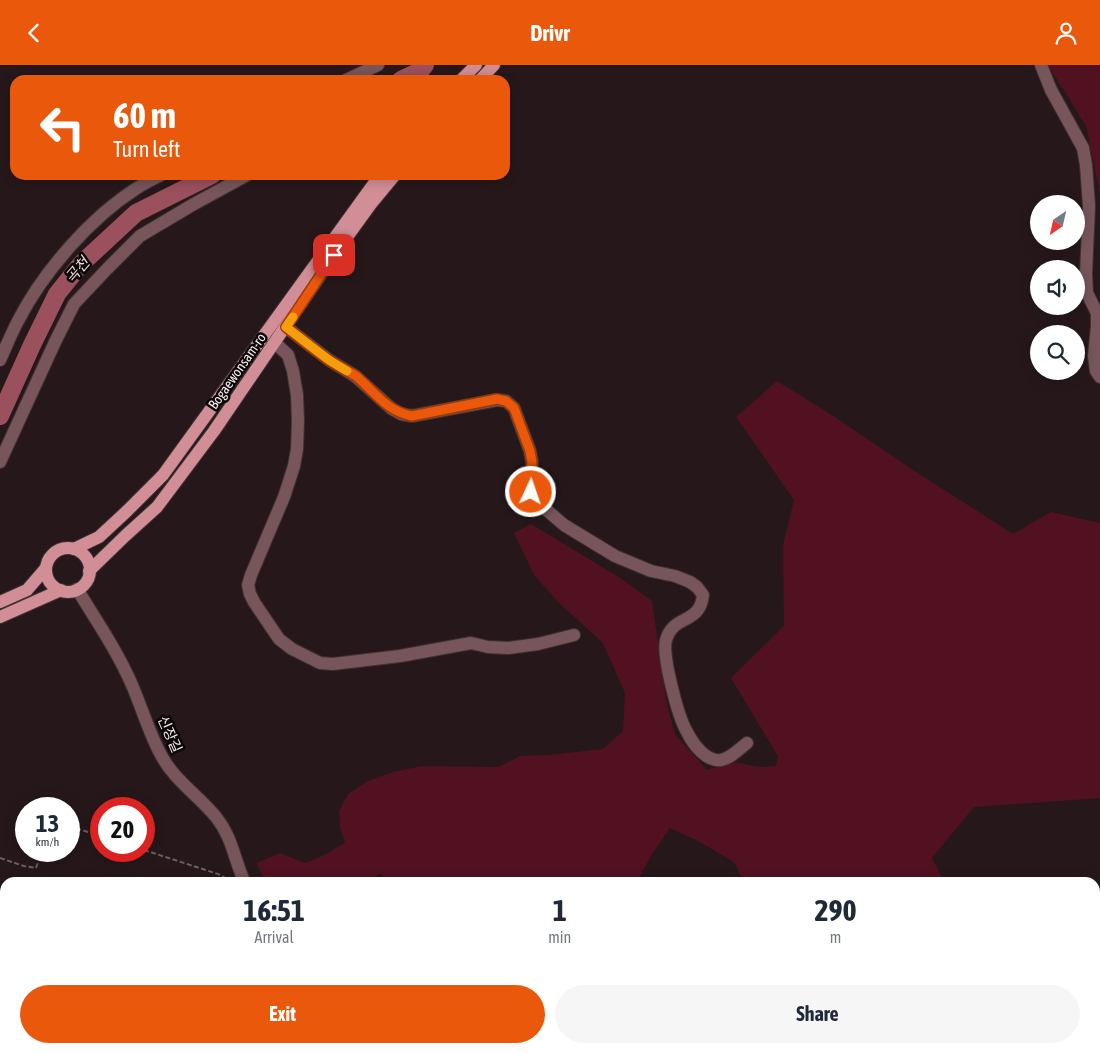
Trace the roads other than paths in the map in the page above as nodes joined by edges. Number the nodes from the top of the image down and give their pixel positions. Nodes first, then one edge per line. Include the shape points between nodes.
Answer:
1 (378, 65) edge
2 (494, 65) edge
3 (1041, 65) edge
4 (357, 75) edge
5 (485, 75) edge
6 (152, 180) edge
7 (238, 180) edge
8 (376, 180) edge
9 (391, 180) edge
10 (286, 327) junction
11 (275, 343) junction
12 (0, 360) edge
13 (1100, 377) edge
14 (0, 462) edge
15 (74, 549) junction
16 (46, 568) junction
17 (89, 571) junction
18 (77, 589) junction
19 (61, 590) junction
20 (0, 602) edge
21 (0, 617) edge
22 (574, 635) dead end
23 (746, 743) dead end
24 (243, 877) edge

1 - 4 street
2 - 5 main road
3 - 13 street via 1083,148 1089,206 1087,293 1097,313 1094,356
6 - 12 street via 115,205 65,252 18,320
7 - 14 street via 140,236 74,304
8 - 15 main road, Bogaewonsam-ro via 163,475 99,537
9 - 10 main road, Bogaewonsam-ro via 334,255
10 - 11 main road, Bogaewonsam-ro
10 - 23 street via 355,376 401,414 412,416 497,399 514,408 530,451 531,492 535,500 564,525 615,556 690,582 703,595 702,605 696,614 674,625 666,641 673,695 686,731 698,749 711,758 721,760
11 - 17 main road, Bogaewonsam-ro via 157,507
11 - 22 street via 288,355 293,371 297,449 284,497 248,585 254,602 279,639 320,663 333,664 471,643 508,648 538,645
15 - 16 main road, Bogaewonsam-ro via 58,550 49,558
15 - 17 main road via 84,555
16 - 19 main road via 51,584
16 - 20 main road, Bogaewonsam-ro via 27,589
17 - 18 main road, Bogaewonsam-ro via 86,582
18 - 19 main road
18 - 24 street, 신장길 via 132,683 161,754 181,783 223,827
19 - 21 main road

